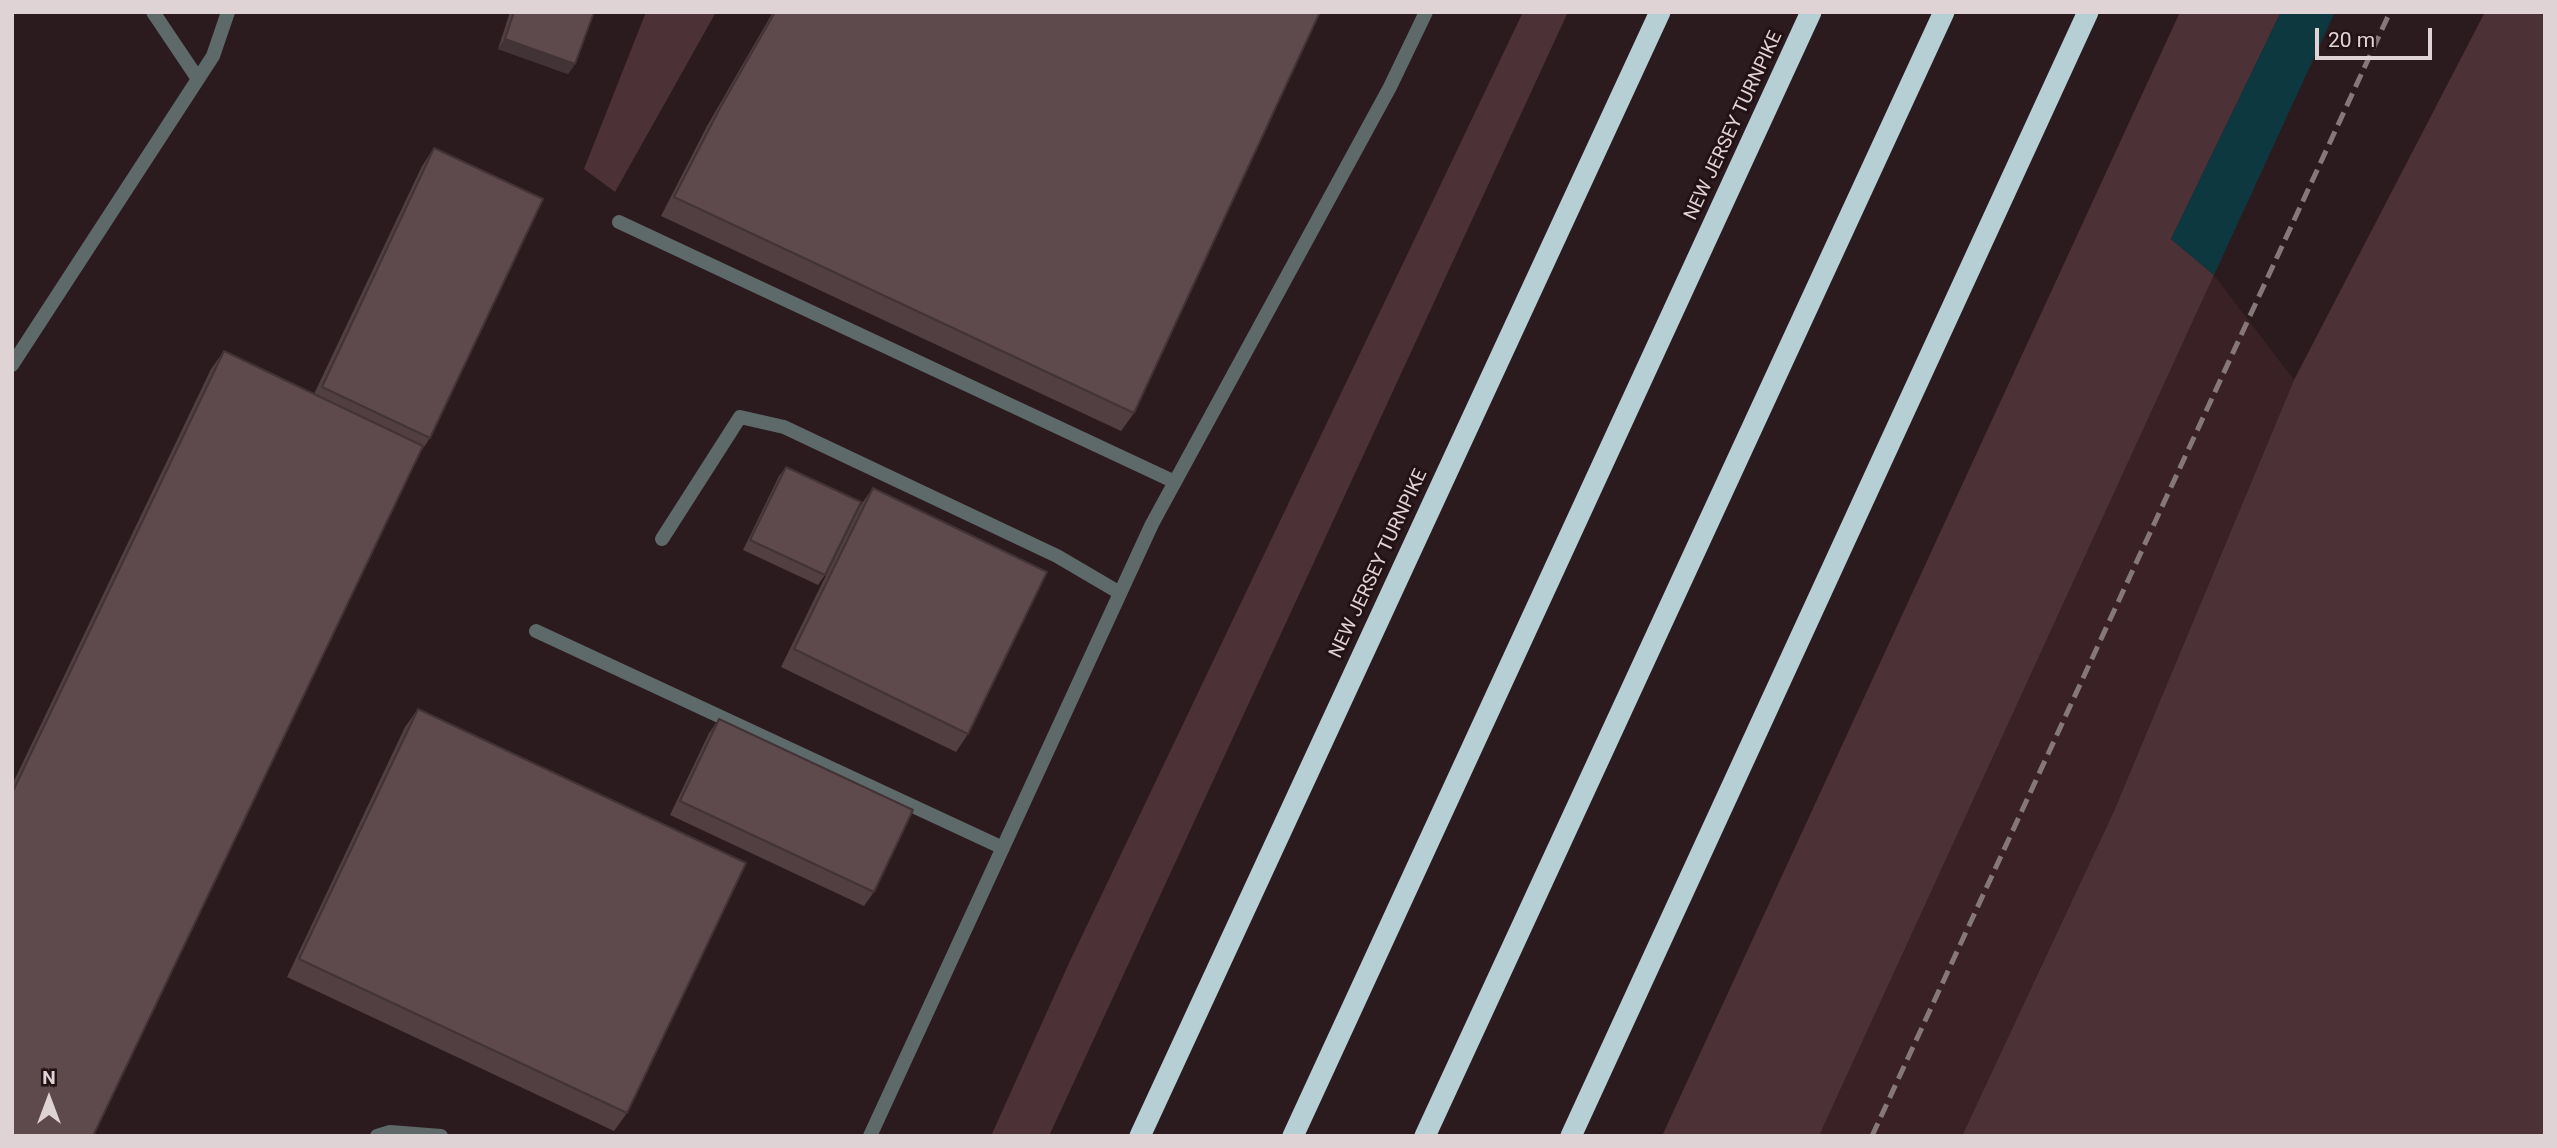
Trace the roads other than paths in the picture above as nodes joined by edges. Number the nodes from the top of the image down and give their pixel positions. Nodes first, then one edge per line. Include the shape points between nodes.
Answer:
1 (153, 12) edge
2 (228, 12) edge
3 (1426, 12) edge
4 (1660, 12) edge
5 (1811, 12) edge
6 (1944, 12) edge
7 (2088, 12) edge
8 (198, 79) junction
9 (620, 222) dead end
10 (12, 365) edge
11 (1175, 482) junction
12 (662, 539) dead end
13 (1121, 593) junction
14 (536, 631) dead end
15 (1003, 848) junction
16 (377, 1136) edge
17 (441, 1136) edge
18 (870, 1136) edge
19 (1140, 1136) edge
20 (1293, 1136) edge
21 (1425, 1136) edge
22 (1571, 1136) edge

1 - 8 lane
2 - 8 lane via 213,56
3 - 11 lane via 1390,87
4 - 19 highway, NEW JERSEY TURNPIKE
5 - 20 highway, NEW JERSEY TURNPIKE
6 - 21 highway
7 - 22 highway
8 - 10 lane
9 - 11 lane
11 - 13 lane
12 - 13 lane via 740,418 784,427 1056,556
13 - 15 lane
14 - 15 lane
15 - 18 lane
16 - 17 lane via 390,1132

